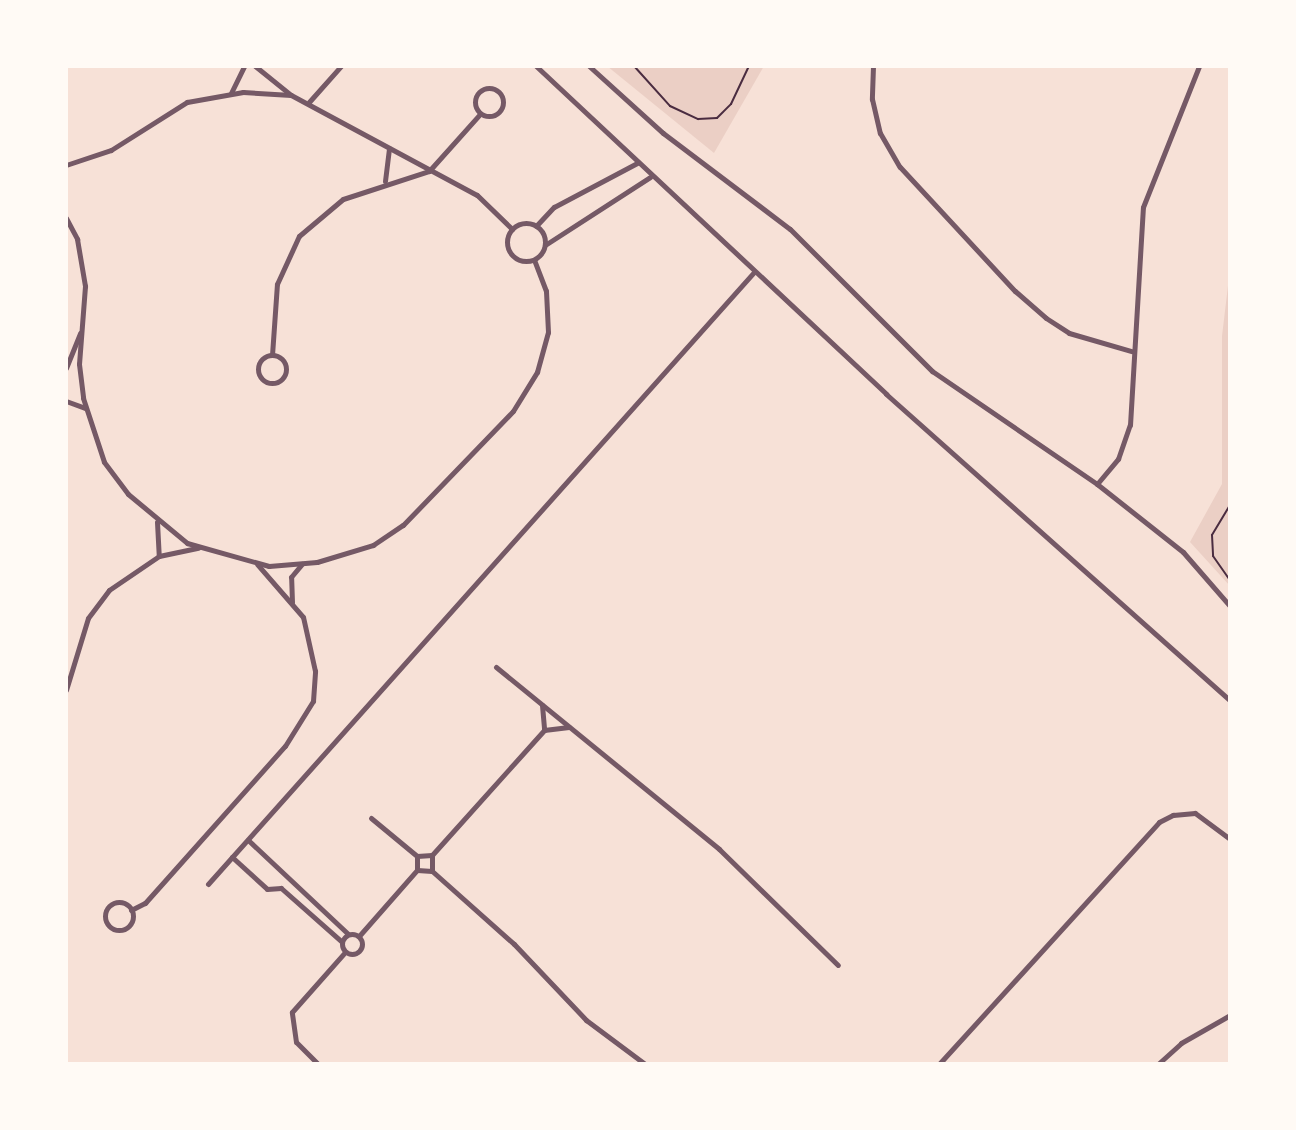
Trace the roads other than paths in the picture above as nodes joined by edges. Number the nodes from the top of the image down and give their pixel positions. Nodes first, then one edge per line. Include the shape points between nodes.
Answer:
1 (244, 66) edge
2 (255, 66) edge
3 (341, 66) edge
4 (536, 66) edge
5 (589, 66) edge
6 (873, 66) edge
7 (1199, 66) edge
8 (231, 93) junction
9 (291, 95) junction
10 (309, 102) junction
11 (480, 114) junction
12 (389, 147) junction
13 (637, 163) junction
14 (66, 168) edge
15 (429, 171) junction
16 (650, 177) junction
17 (385, 181) junction
18 (66, 218) edge
19 (536, 226) junction
20 (512, 229) junction
21 (545, 245) junction
22 (534, 260) junction
23 (754, 272) junction
24 (83, 324) junction
25 (1131, 351) junction
26 (272, 355) junction
27 (66, 368) edge
28 (66, 401) edge
29 (85, 408) junction
30 (1097, 484) junction
31 (157, 521) junction
32 (200, 548) junction
33 (159, 556) junction
34 (256, 564) junction
35 (303, 564) junction
36 (292, 603) junction
37 (1230, 606) edge
38 (496, 667) dead end
39 (66, 690) edge
40 (1230, 701) edge
41 (542, 705) junction
42 (570, 726) junction
43 (544, 730) junction
44 (371, 818) dead end
45 (1230, 839) edge
46 (248, 840) junction
47 (432, 855) junction
48 (417, 856) junction
49 (232, 857) junction
50 (417, 870) junction
51 (432, 871) junction
52 (208, 884) dead end
53 (131, 910) junction
54 (348, 934) junction
55 (359, 936) junction
56 (342, 942) junction
57 (345, 952) junction
58 (838, 965) dead end
59 (1230, 1015) edge
60 (318, 1064) edge
61 (645, 1064) edge
62 (939, 1064) edge
63 (1158, 1064) edge

1 - 8 street
2 - 9 street
3 - 10 street
4 - 13 street
5 - 30 street via 663,133 790,229 932,371
6 - 25 street via 872,99 880,133 900,167 1046,318 1069,333
7 - 25 street via 1143,207
8 - 9 street
8 - 14 street via 173,107 111,150
9 - 10 street
10 - 12 street
11 - 11 street via 498,113 503,101 499,92 478,92 474,106
11 - 15 street
12 - 15 street
12 - 17 street
13 - 16 street
13 - 19 street via 554,207
15 - 17 street
15 - 20 street via 477,195
16 - 21 street
16 - 23 street
17 - 26 street via 316,218 286,256 273,311
18 - 24 street via 82,262
19 - 20 street via 524,223
19 - 21 street
20 - 22 street via 507,240 510,252 520,260
21 - 22 street
22 - 35 street via 546,291 548,332 537,372 513,411 403,525 373,545
23 - 40 street
23 - 46 street
24 - 27 street
24 - 29 street via 79,364
25 - 30 street via 1130,425 1118,459
26 - 26 street via 260,361 258,370 265,381 274,383 285,376 286,366
28 - 29 street
29 - 31 street via 104,462
30 - 37 street via 1183,552
31 - 32 street
31 - 33 street
32 - 33 street
32 - 34 street
33 - 39 street via 121,579 93,611
34 - 35 street
34 - 36 street
35 - 36 street via 291,577
36 - 53 street via 303,617 315,671 313,701 302,725 145,903
38 - 41 street
41 - 42 street
41 - 43 street
42 - 43 street
42 - 58 street via 760,885
43 - 47 street
44 - 48 street
45 - 62 street via 1195,813 1159,822
46 - 49 street
46 - 54 street
47 - 48 street
47 - 51 street
48 - 50 street
49 - 52 street
49 - 56 street via 267,889 281,888
50 - 51 street
50 - 55 street
51 - 61 street via 514,944 586,1020
53 - 53 street via 121,902 111,904 106,920 115,929 124,928 132,919
54 - 55 street
54 - 56 street
55 - 57 street via 358,953
56 - 57 street
57 - 60 street via 292,1012 296,1042
59 - 63 street via 1181,1043

